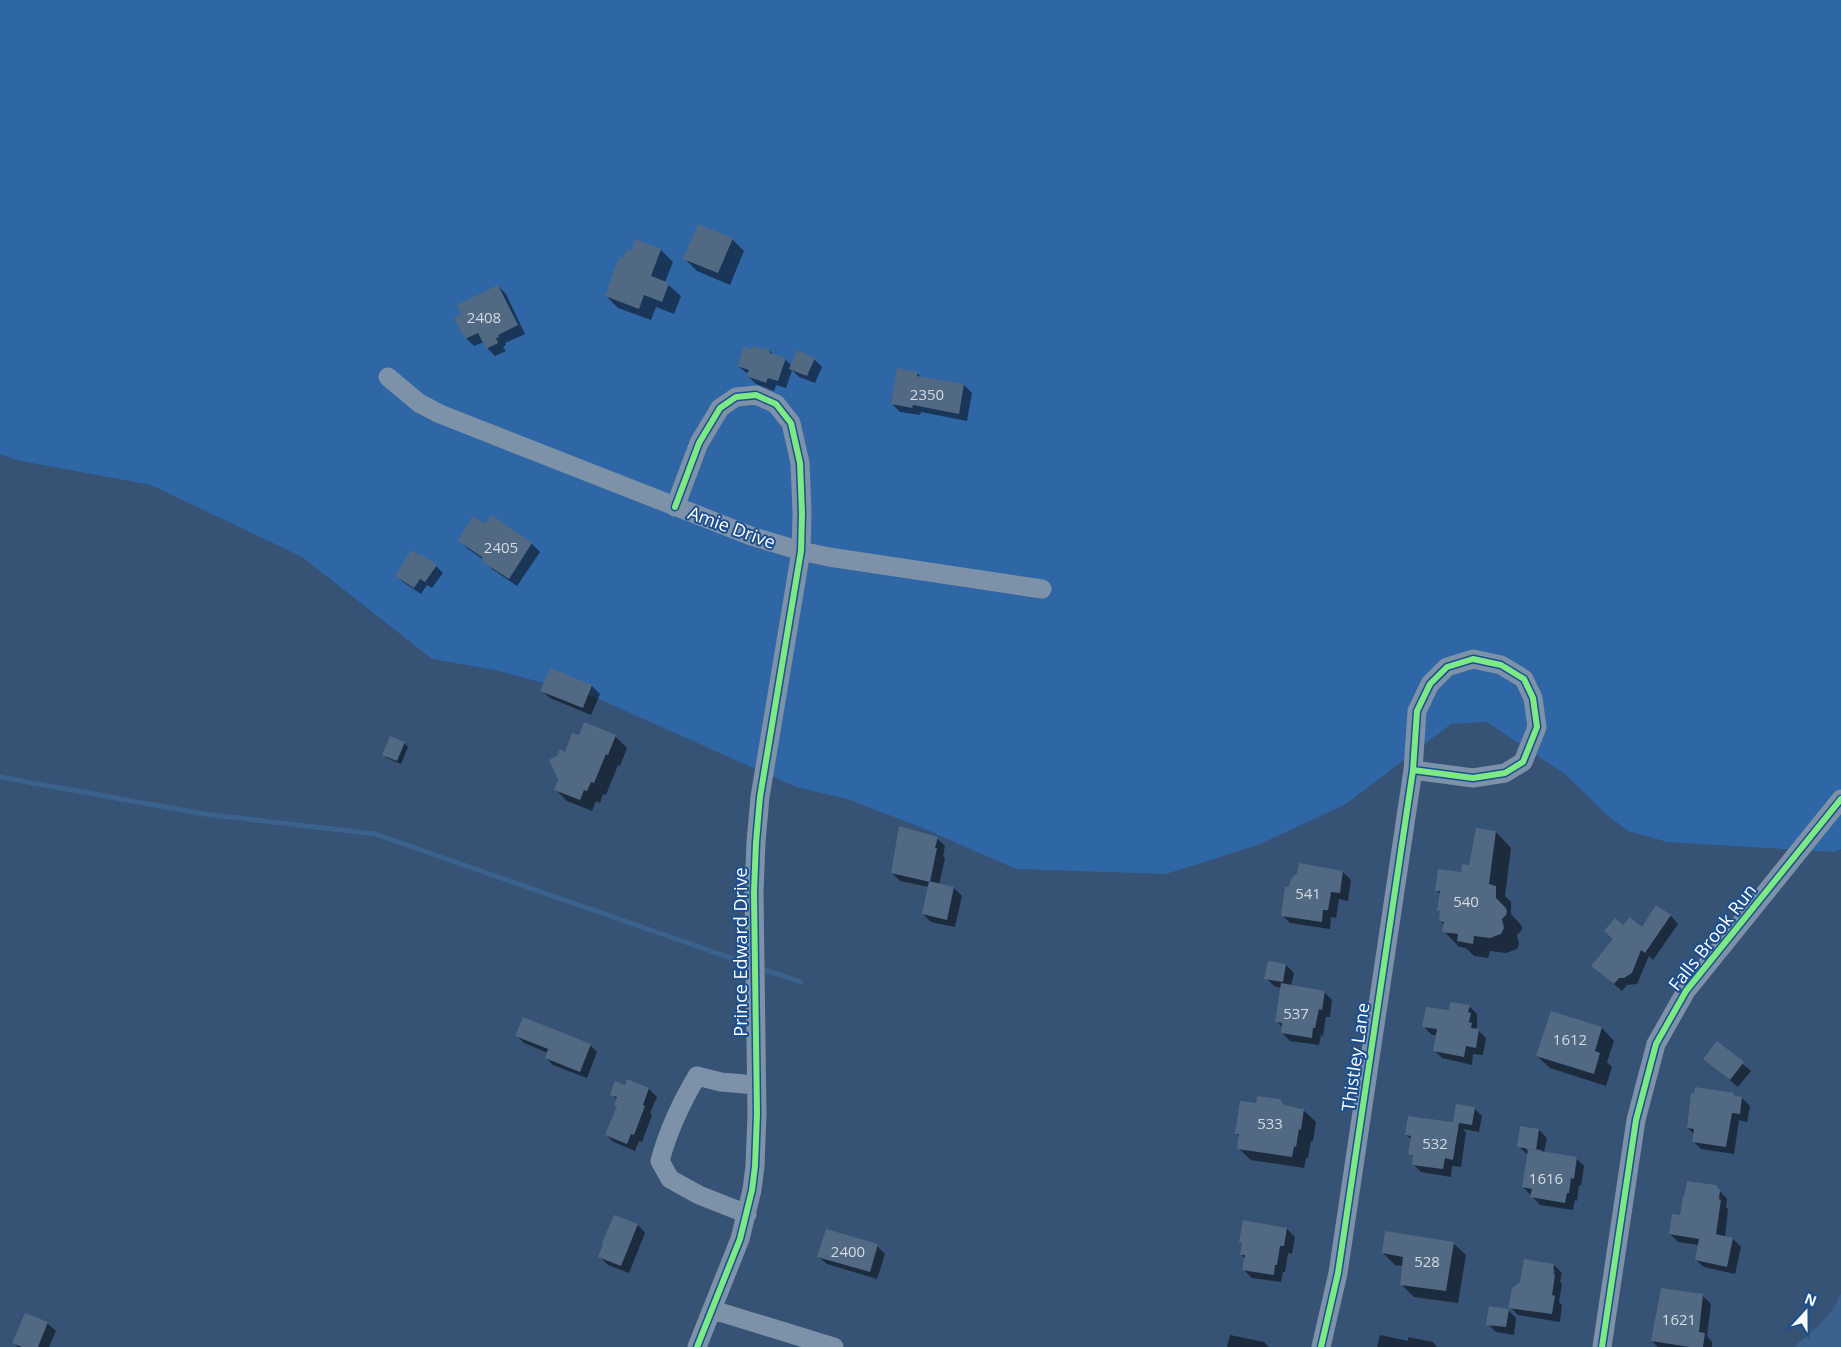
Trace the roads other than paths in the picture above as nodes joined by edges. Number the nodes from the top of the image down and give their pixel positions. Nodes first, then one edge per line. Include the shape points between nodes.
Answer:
1 (388, 377) dead end
2 (675, 507) junction
3 (801, 551) junction
4 (1042, 589) dead end
5 (1413, 770) junction
6 (1841, 799) edge
7 (756, 1085) junction
8 (747, 1214) junction
9 (713, 1310) junction
10 (697, 1347) edge
11 (834, 1347) edge
12 (1321, 1347) edge
13 (1602, 1347) edge

1 - 2 street, Amie Drive via 440,414
2 - 3 street, Amie Drive
2 - 3 street, Prince Edward Drive via 699,443 720,408 736,398 756,395 776,404 790,423 800,463
3 - 4 street, Amie Drive
3 - 7 street, Prince Edward Drive via 760,797 756,842
5 - 5 street, Thistley Lane via 1473,778 1505,773 1523,762 1537,727 1533,698 1524,679 1501,665 1473,659 1446,667 1430,684 1417,711
5 - 12 street, Thistley Lane via 1338,1273
6 - 13 street, Falls Brook Run via 1686,992 1656,1044 1636,1120
7 - 8 street, Prince Edward Drive via 755,1166
7 - 8 street via 697,1076 665,1140 660,1161 670,1179 699,1195
8 - 9 street, Prince Edward Drive
9 - 10 street, Prince Edward Drive
9 - 11 street

